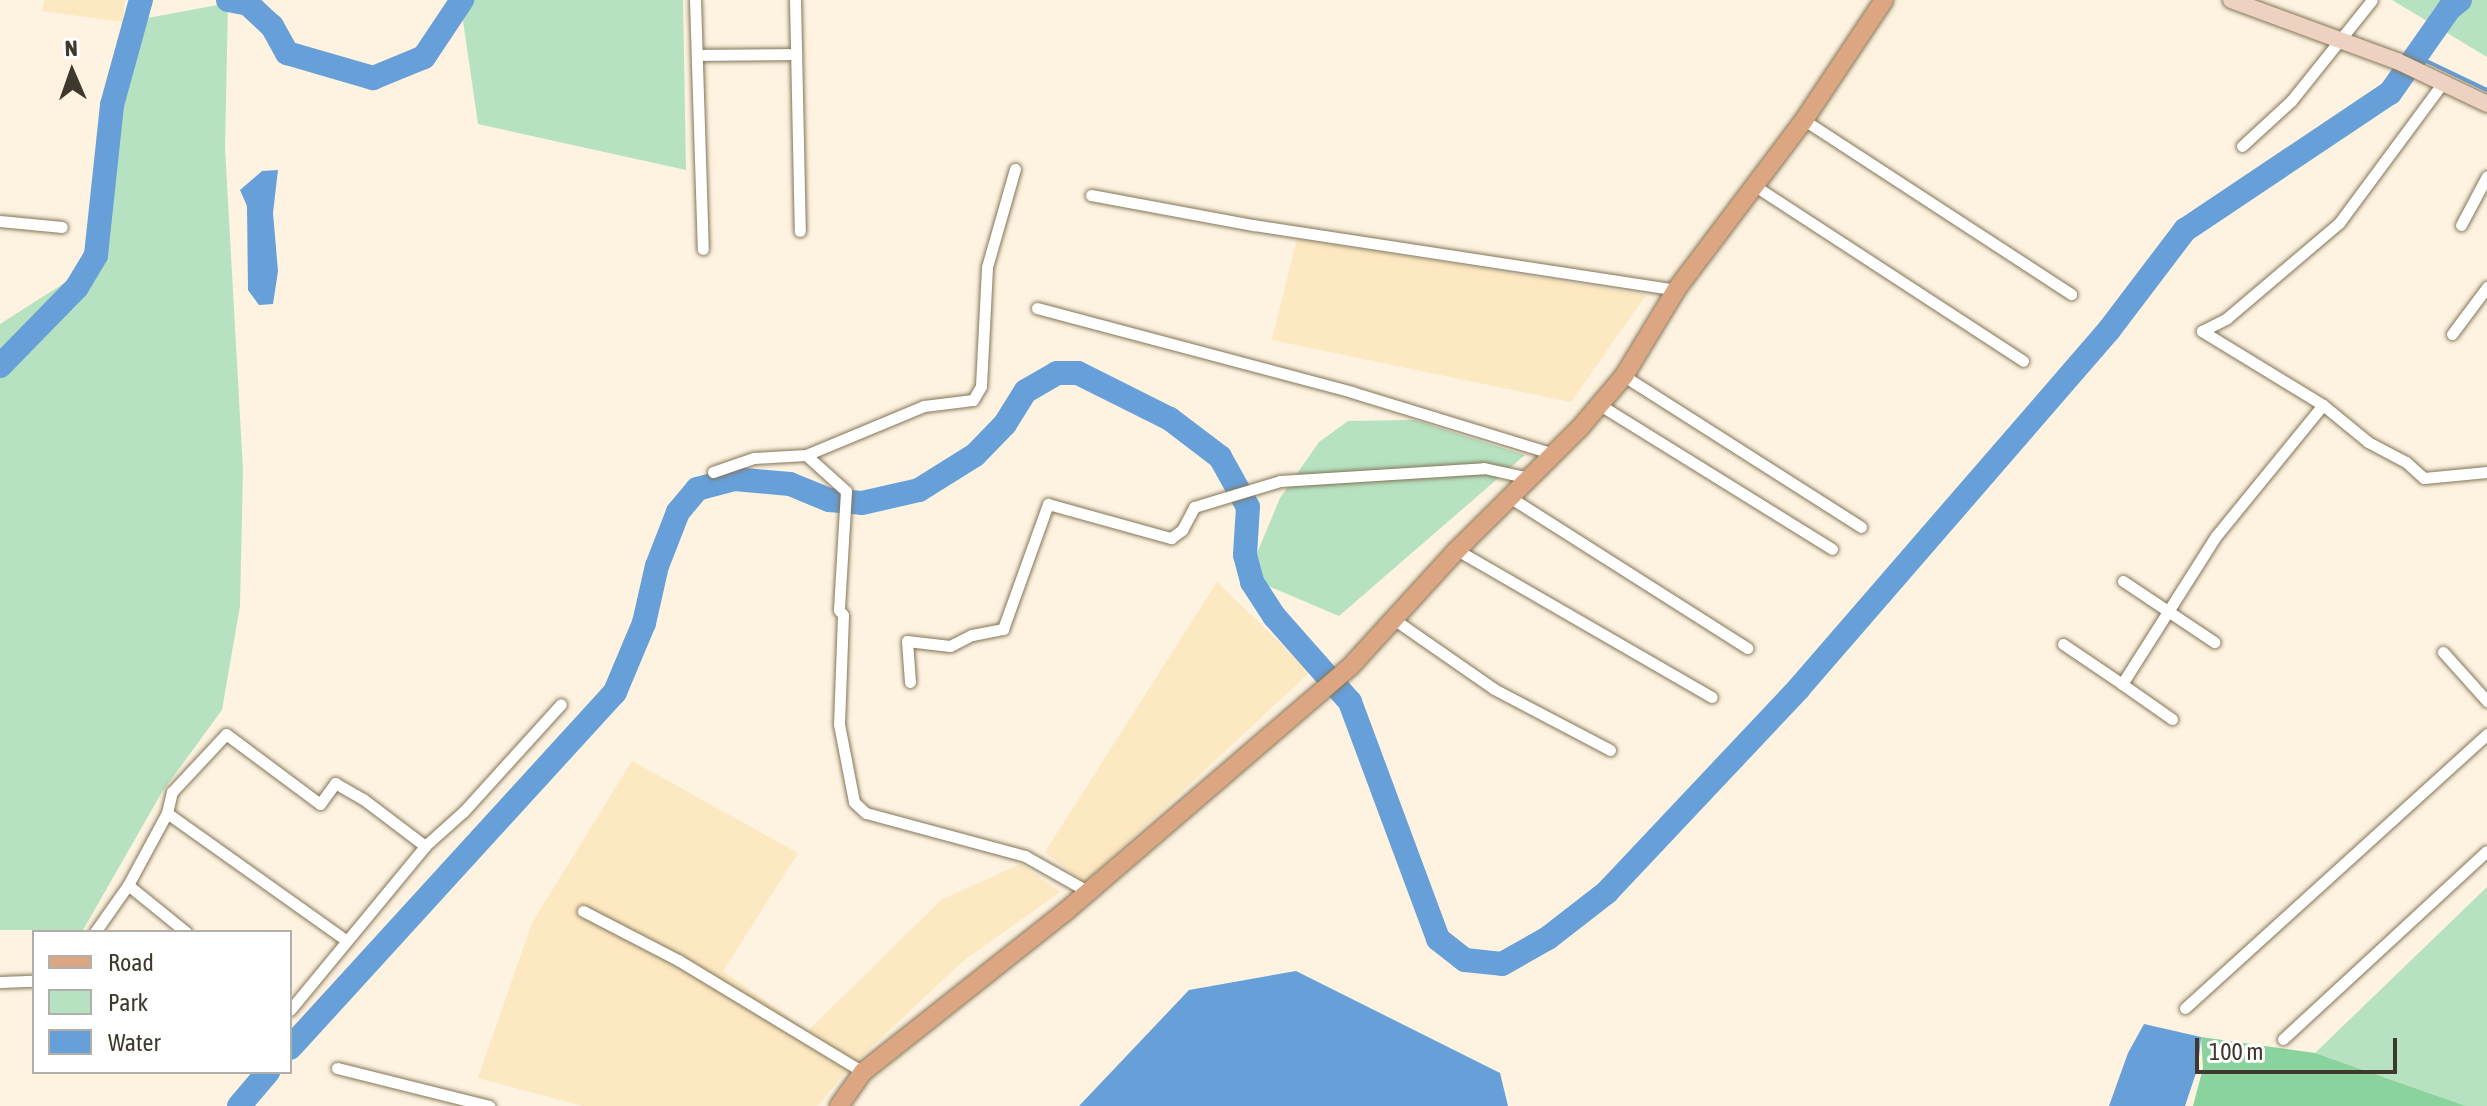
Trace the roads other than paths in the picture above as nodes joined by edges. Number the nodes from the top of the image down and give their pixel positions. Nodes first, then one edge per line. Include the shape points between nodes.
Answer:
1 (695, 0) edge
2 (795, 0) edge
3 (1884, 0) edge
4 (2231, 0) edge
5 (2372, 0) edge
6 (2264, 6) edge
7 (2339, 40) junction
8 (796, 54) junction
9 (697, 55) junction
10 (2442, 84) junction
11 (2487, 104) edge
12 (1804, 120) junction
13 (2242, 146) dead end
14 (1015, 169) dead end
15 (2487, 176) edge
16 (1755, 186) junction
17 (1091, 195) dead end
18 (0, 221) edge
19 (2461, 225) dead end
20 (62, 227) dead end
21 (800, 231) dead end
22 (703, 249) dead end
23 (2487, 287) edge
24 (1676, 290) junction
25 (2071, 294) dead end
26 (1037, 308) dead end
27 (2452, 334) dead end
28 (2023, 361) dead end
29 (1624, 376) junction
30 (1600, 405) junction
31 (2323, 405) junction
32 (1553, 454) junction
33 (806, 455) junction
34 (713, 472) dead end
35 (2487, 472) edge
36 (1530, 478) junction
37 (1511, 498) junction
38 (1861, 527) dead end
39 (1832, 549) dead end
40 (1457, 550) junction
41 (2123, 581) dead end
42 (2167, 611) junction
43 (1392, 618) junction
44 (2214, 642) dead end
45 (2063, 644) dead end
46 (1747, 648) dead end
47 (2443, 652) dead end
48 (910, 682) dead end
49 (2122, 684) junction
50 (1712, 697) dead end
51 (2487, 701) edge
52 (561, 704) dead end
53 (2172, 719) dead end
54 (2487, 734) edge
55 (1610, 750) dead end
56 (167, 813) junction
57 (425, 846) junction
58 (2487, 851) edge
59 (128, 885) junction
60 (1089, 892) junction
61 (583, 911) dead end
62 (96, 930) edge
63 (184, 930) edge
64 (346, 940) junction
65 (32, 981) edge
66 (0, 982) edge
67 (292, 1008) edge
68 (2185, 1008) dead end
69 (2283, 1039) dead end
70 (337, 1068) dead end
71 (863, 1072) junction
72 (489, 1106) edge
73 (839, 1106) edge

1 - 9 street
2 - 8 street
3 - 12 main road
4 - 6 main road
5 - 7 street
6 - 7 main road
7 - 10 main road
7 - 13 street via 2291,101
8 - 9 street
8 - 21 street
9 - 22 street
10 - 11 main road
10 - 31 street via 2339,223 2227,318 2202,331
12 - 16 main road
12 - 25 street
14 - 33 street via 987,267 981,386 973,400 924,406
15 - 19 street
16 - 24 main road
16 - 28 street
17 - 24 street
18 - 20 street
23 - 27 street
24 - 29 main road
26 - 32 street via 1352,392
29 - 30 main road
29 - 38 street
30 - 32 main road
30 - 39 street
31 - 35 street via 2424,478
31 - 42 street via 2216,536
32 - 36 main road
33 - 34 street via 754,458
33 - 60 street via 846,491 839,724 854,802 866,813 1025,856
36 - 37 main road
36 - 48 street via 1484,468 1280,481 1194,507 1182,530 1171,538 1048,504 1003,629 950,646 907,641
37 - 40 main road
37 - 46 street
40 - 43 main road
40 - 50 street
41 - 42 street
42 - 44 street
42 - 49 street
43 - 55 street via 1494,689
43 - 60 main road via 1351,666
45 - 49 street
47 - 51 street
49 - 53 street
52 - 57 street
54 - 68 street
56 - 57 street via 172,792 226,734 320,804 335,783
56 - 59 street
56 - 64 street
57 - 64 street
58 - 69 street
59 - 62 street
59 - 63 street
60 - 71 main road
61 - 71 street via 678,960
64 - 67 street
65 - 66 street
70 - 72 street
71 - 73 main road

